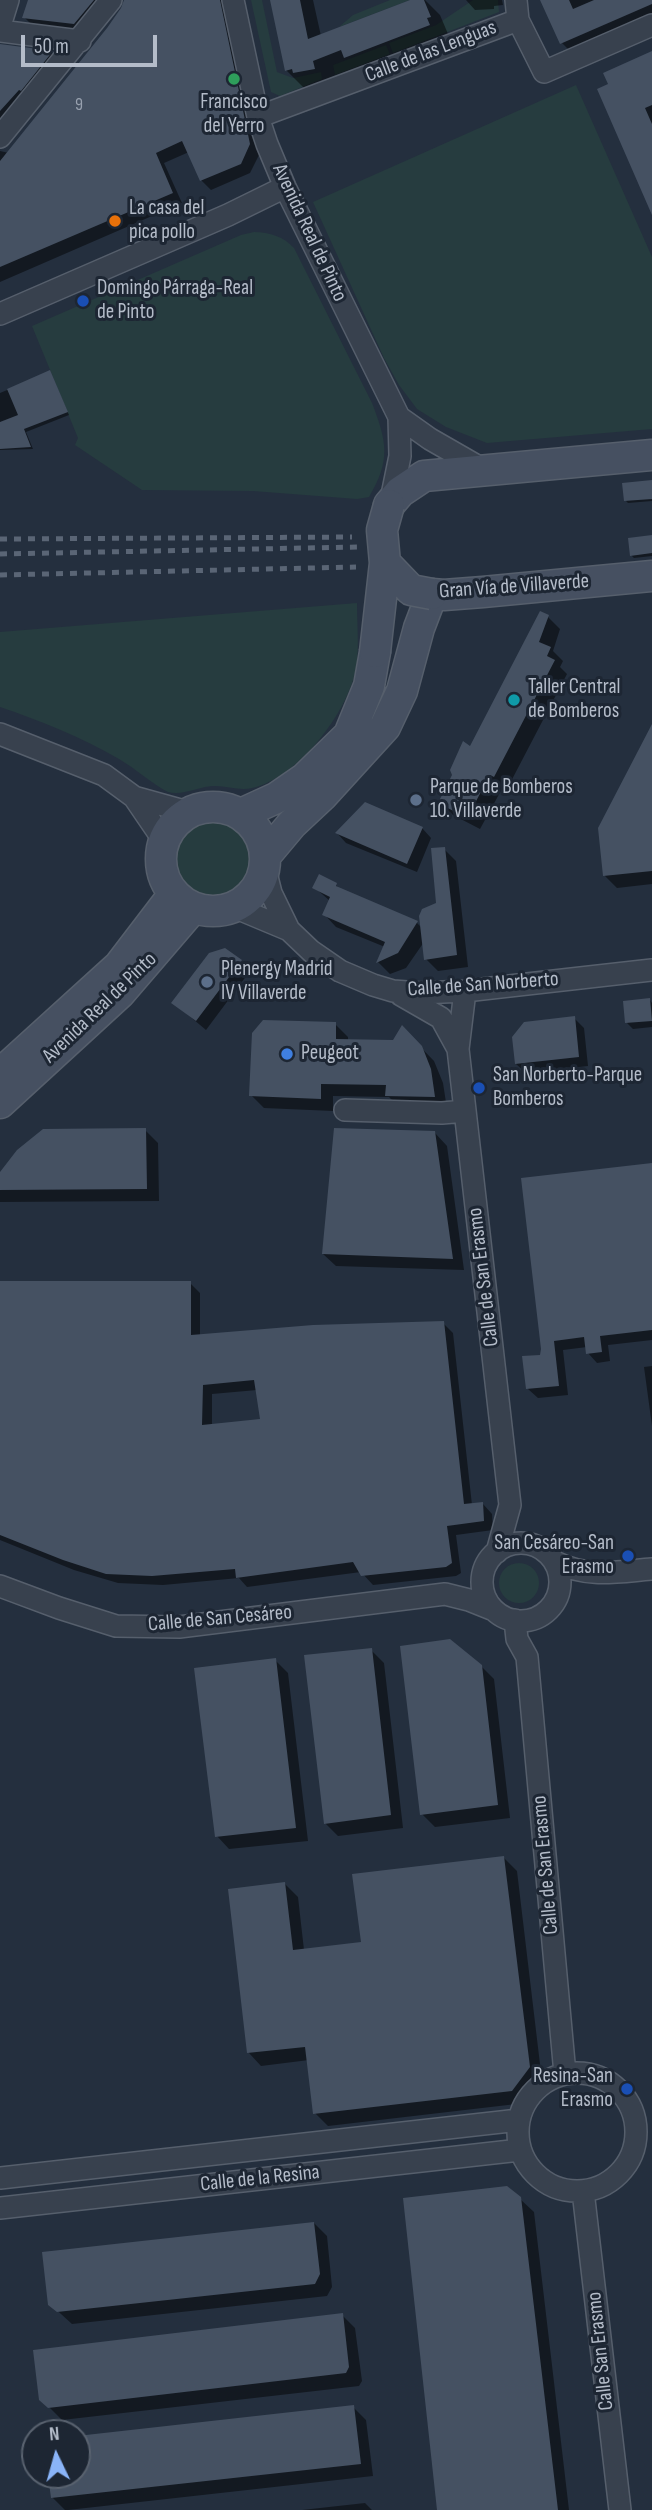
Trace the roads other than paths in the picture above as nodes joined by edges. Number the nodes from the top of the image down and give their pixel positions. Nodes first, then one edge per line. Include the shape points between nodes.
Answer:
1 (8, 0) edge
2 (111, 0) edge
3 (233, 0) edge
4 (517, 10) edge
5 (652, 25) edge
6 (0, 28) edge
7 (80, 41) junction
8 (258, 117) junction
9 (0, 137) edge
10 (285, 187) junction
11 (0, 314) edge
12 (399, 417) junction
13 (652, 455) edge
14 (484, 470) junction
15 (389, 505) junction
16 (385, 563) junction
17 (652, 576) edge
18 (432, 594) junction
19 (0, 734) edge
20 (134, 797) junction
21 (188, 812) junction
22 (241, 814) junction
23 (164, 841) junction
24 (266, 862) junction
25 (184, 901) junction
26 (234, 907) junction
27 (289, 930) junction
28 (652, 970) edge
29 (393, 991) junction
30 (465, 991) junction
31 (457, 1049) junction
32 (0, 1074) edge
33 (0, 1103) edge
34 (345, 1110) dead end
35 (465, 1111) junction
36 (510, 1505) junction
37 (533, 1545) junction
38 (491, 1559) junction
39 (555, 1562) junction
40 (652, 1569) edge
41 (594, 1574) junction
42 (0, 1586) edge
43 (559, 1591) junction
44 (445, 1594) junction
45 (495, 1610) junction
46 (524, 1619) junction
47 (565, 2074) junction
48 (642, 2107) edge
49 (519, 2120) junction
50 (644, 2133) edge
51 (520, 2150) junction
52 (0, 2178) edge
53 (583, 2191) junction
54 (0, 2208) edge
55 (620, 2510) edge

1 - 6 street
2 - 7 street
3 - 8 street, Avenida Real de Pinto
4 - 5 street, Calle de las Lenguas via 544,72
4 - 8 street, Calle de las Lenguas
6 - 7 street
7 - 9 street
8 - 10 street, Avenida Real de Pinto
10 - 11 street
10 - 12 street, Avenida Real de Pinto
12 - 14 street, Avenida Real de Pinto
12 - 15 street, Avenida Real de Pinto via 400,456
13 - 14 main road
14 - 15 main road via 424,477
15 - 16 main road, bridge via 382,530
16 - 18 main road, Gran Vía de Villaverde, bridge via 411,590
16 - 22 main road, bridge via 369,686 349,734 306,778
17 - 18 main road, Gran Vía de Villaverde
18 - 24 main road via 402,691 385,727 292,824
19 - 20 street via 104,775
20 - 21 street
20 - 23 street
21 - 22 main road via 224,807
21 - 23 main road via 173,824
22 - 24 main road via 258,831
23 - 25 main road via 160,861 166,882
24 - 26 main road via 254,892
24 - 27 street, Calle de San Norberto via 271,892
25 - 26 main road via 216,911
25 - 32 main road, Avenida Real de Pinto
25 - 33 main road, Avenida Real de Pinto via 120,993
26 - 27 street, Calle de San Norberto
27 - 29 street, Calle de San Norberto via 340,971
28 - 30 street, Calle de San Norberto
29 - 30 street, Calle de San Norberto
29 - 31 street, Calle de San Erasmo via 441,1018
30 - 31 street, Calle de San Erasmo
31 - 35 street, Calle de San Erasmo
34 - 35 street
35 - 36 street, Calle de San Erasmo
36 - 37 street, Calle de San Erasmo
36 - 38 street, Calle de San Erasmo
37 - 38 street via 512,1544
37 - 39 street
38 - 44 street, Calle de San Cesáreo
38 - 45 street via 483,1589
39 - 41 street
39 - 43 street
40 - 41 street
41 - 43 street
42 - 44 street, Calle de San Cesáreo via 116,1626 179,1627
43 - 46 street via 550,1608
44 - 45 street, Calle de San Cesáreo
45 - 46 street
46 - 47 street, Calle de San Erasmo via 535,1637 527,1657
47 - 48 street via 589,2074 609,2082
47 - 49 street via 545,2082 527,2099
48 - 50 street
49 - 51 street
49 - 52 street, Calle de la Resina
50 - 53 street via 621,2172 604,2185
51 - 53 street via 531,2171 546,2183 566,2191
51 - 54 street, Calle de la Resina
53 - 55 street, Calle San Erasmo

